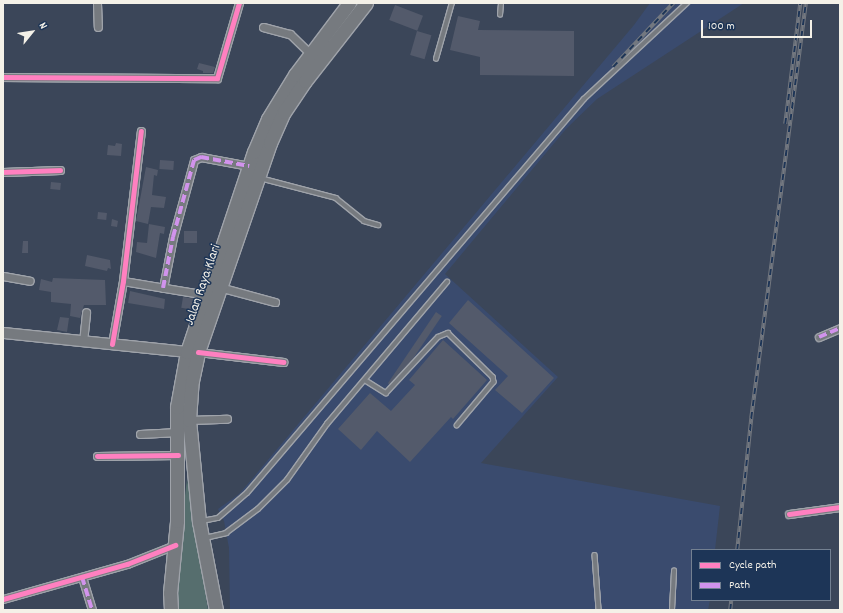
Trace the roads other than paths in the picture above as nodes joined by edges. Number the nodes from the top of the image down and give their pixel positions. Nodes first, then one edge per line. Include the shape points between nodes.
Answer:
1 (97, 3) edge
2 (238, 3) edge
3 (349, 3) edge
4 (366, 3) edge
5 (452, 3) edge
6 (501, 3) edge
7 (687, 3) edge
8 (500, 15) dead end
9 (98, 27) dead end
10 (263, 27) dead end
11 (311, 54) junction
12 (436, 58) dead end
13 (3, 77) edge
14 (141, 131) dead end
15 (249, 166) junction
16 (60, 170) dead end
17 (3, 172) edge
18 (258, 177) junction
19 (378, 225) dead end
20 (3, 276) edge
21 (30, 281) dead end
22 (123, 281) junction
23 (447, 282) dead end
24 (219, 287) junction
25 (163, 288) junction
26 (207, 295) junction
27 (275, 302) dead end
28 (86, 312) dead end
29 (840, 328) edge
30 (3, 333) edge
31 (819, 337) dead end
32 (83, 342) junction
33 (112, 344) junction
34 (192, 352) junction
35 (283, 362) dead end
36 (364, 380) junction
37 (227, 419) dead end
38 (188, 420) junction
39 (457, 426) dead end
40 (178, 432) junction
41 (140, 434) dead end
42 (178, 455) junction
43 (97, 456) dead end
44 (840, 508) edge
45 (789, 514) dead end
46 (199, 522) junction
47 (202, 538) junction
48 (175, 544) junction
49 (595, 555) dead end
50 (674, 571) dead end
51 (82, 577) junction
52 (3, 599) edge
53 (92, 610) edge
54 (172, 610) edge
55 (215, 610) edge
56 (599, 610) edge
57 (672, 610) edge

1 - 9 street
2 - 13 street via 217,78
3 - 11 highway, Jalan Raya Klari
4 - 18 highway, Jalan Raya Klari via 284,112
5 - 12 lane
6 - 8 lane
7 - 46 lane via 584,99 247,493 218,518
10 - 11 street via 290,34
11 - 15 highway, Jalan Raya Klari via 275,106
14 - 22 street
15 - 25 street via 201,157 194,160 173,237
15 - 26 highway, Jalan Raya Klari
16 - 17 street
18 - 19 lane via 336,198 364,221
18 - 24 highway, Jalan Raya Klari
20 - 21 street
22 - 25 street
22 - 33 street
23 - 36 lane
24 - 27 street
24 - 34 highway, Jalan Raya Klari
25 - 26 street
26 - 34 highway, Jalan Raya Klari
28 - 32 street
29 - 31 street
30 - 32 street
32 - 33 street
33 - 34 street
34 - 35 street
34 - 38 highway, Jalan Raya Klari
34 - 40 highway, Jalan Raya Klari via 181,379
36 - 39 lane via 386,393 438,336 448,334 492,377 494,382
36 - 47 lane via 327,424 287,480 258,509 226,533
37 - 38 street
38 - 46 highway, Jalan Raya Klari
40 - 41 street
40 - 42 highway, Jalan Raya Klari
42 - 43 street
42 - 48 highway, Jalan Raya Klari
44 - 45 street
46 - 47 highway, Jalan Raya Klari
47 - 55 highway, Jalan Raya Klari
48 - 51 street via 127,564
48 - 54 highway, Jalan Raya Klari via 170,593
49 - 56 lane
50 - 57 lane
51 - 52 street
51 - 53 street

